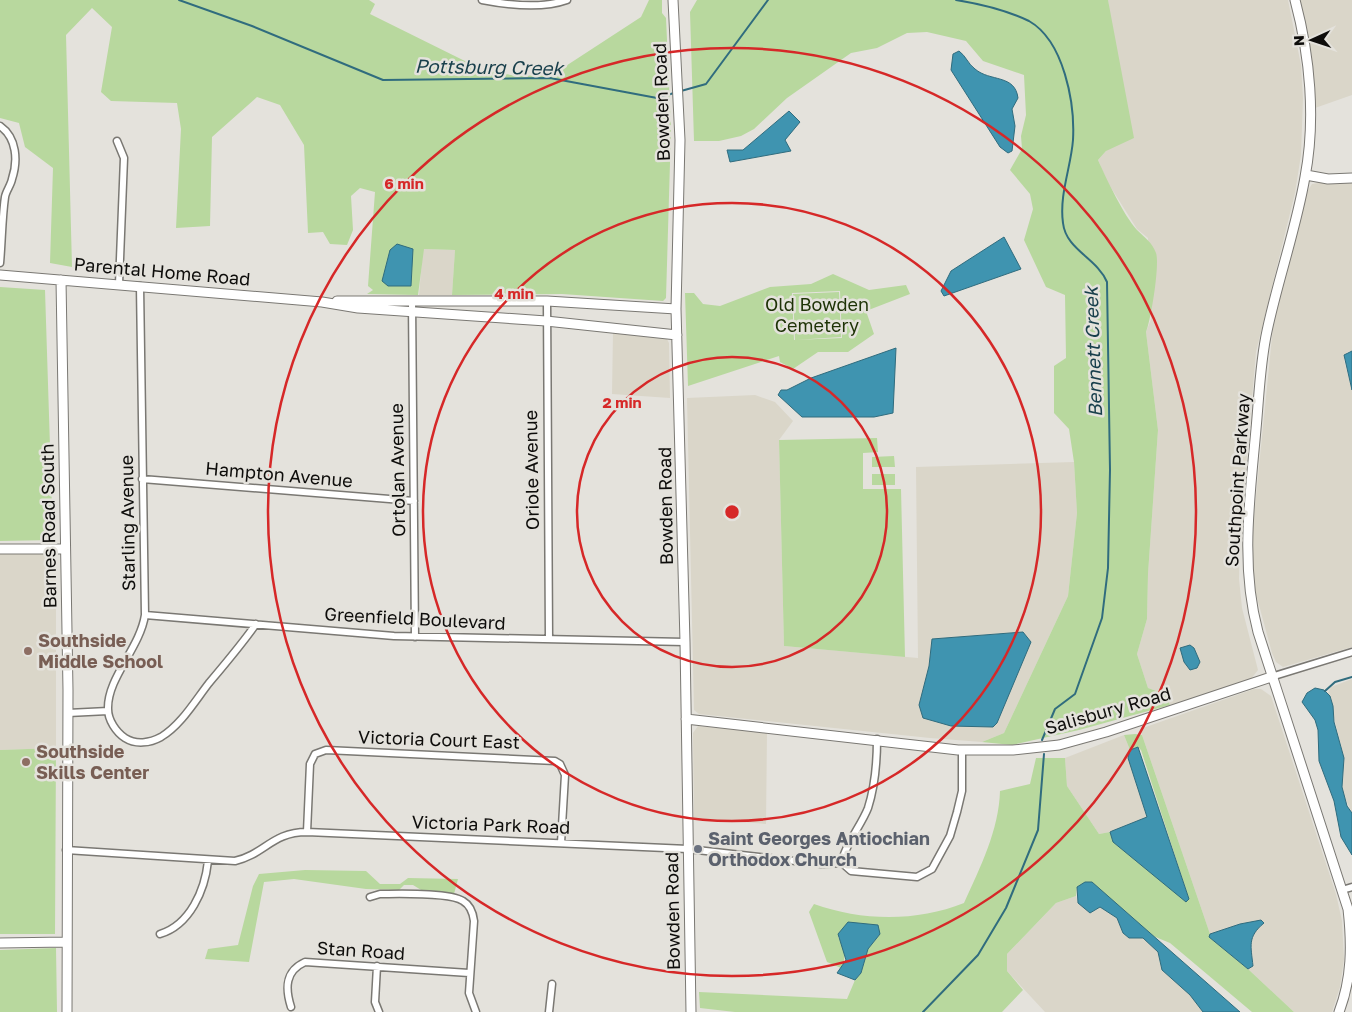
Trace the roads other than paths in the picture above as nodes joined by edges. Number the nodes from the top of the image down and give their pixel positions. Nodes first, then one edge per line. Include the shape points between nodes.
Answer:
1 (482, 0) edge
2 (567, 0) edge
3 (674, 0) edge
4 (1295, 0) edge
5 (0, 126) edge
6 (117, 141) dead end
7 (1306, 175) junction
8 (1352, 178) edge
9 (0, 263) edge
10 (0, 275) edge
11 (61, 280) junction
12 (119, 284) junction
13 (140, 286) junction
14 (547, 301) junction
15 (440, 302) junction
16 (411, 307) junction
17 (676, 309) junction
18 (439, 313) junction
19 (546, 321) junction
20 (677, 335) junction
21 (142, 479) junction
22 (414, 501) junction
23 (65, 548) junction
24 (0, 550) edge
25 (144, 615) junction
26 (256, 624) junction
27 (415, 637) junction
28 (549, 639) junction
29 (685, 642) junction
30 (1352, 652) edge
31 (1272, 678) junction
32 (108, 711) junction
33 (68, 713) junction
34 (686, 718) junction
35 (877, 739) junction
36 (962, 750) junction
37 (307, 832) junction
38 (561, 843) junction
39 (688, 849) junction
40 (66, 850) junction
41 (208, 861) junction
42 (842, 863) junction
43 (1352, 887) edge
44 (1342, 890) junction
45 (370, 897) dead end
46 (1349, 903) edge
47 (160, 934) dead end
48 (66, 942) junction
49 (0, 943) edge
50 (377, 966) junction
51 (469, 973) junction
52 (552, 984) dead end
53 (291, 1007) dead end
54 (67, 1012) edge
55 (379, 1012) edge
56 (476, 1012) edge
57 (549, 1012) edge
58 (691, 1012) edge
59 (1339, 1012) edge

1 - 2 street via 513,4 551,4
3 - 17 main road, Bowden Road via 680,140
4 - 7 main road, Southpoint Parkway via 1310,93
5 - 9 street via 10,136 15,149 15,163 5,195
6 - 12 street via 124,158
7 - 8 main road via 1328,179
7 - 31 main road, Southpoint Parkway via 1266,333 1249,510 1247,552 1252,610
10 - 11 main road, Parental Home Road
11 - 12 main road, Parental Home Road
11 - 23 main road, Barnes Road South
12 - 13 main road, Parental Home Road
13 - 16 main road, Parental Home Road via 358,308
13 - 21 street, Starling Avenue
14 - 15 main road, Parental Home Road
14 - 17 main road, Parental Home Road
14 - 19 street, Oriole Avenue
15 - 16 main road, Parental Home Road
15 - 18 main road
16 - 18 main road, Parental Home Road
16 - 22 street, Ortolan Avenue
17 - 20 main road, Bowden Road
18 - 19 main road, Parental Home Road
19 - 20 main road, Parental Home Road
19 - 28 street, Oriole Avenue
20 - 29 main road, Bowden Road
21 - 22 street, Hampton Avenue
21 - 25 street, Starling Avenue
22 - 27 street, Ortolan Avenue
23 - 24 main road
23 - 33 main road, Barnes Road South
25 - 26 street, Greenfield Boulevard
25 - 32 street, Starling Avenue via 142,631 115,682
26 - 27 street, Greenfield Boulevard
26 - 32 street via 182,717 162,736 146,742 127,739 116,729
27 - 28 street, Greenfield Boulevard
28 - 29 street, Greenfield Boulevard
29 - 34 main road, Bowden Road
30 - 31 street, Salisbury Road
31 - 36 main road, Salisbury Road via 1059,745 1013,750
31 - 44 main road, Southpoint Parkway
32 - 33 street
33 - 40 main road, Barnes Road South
34 - 35 main road, Salisbury Road
34 - 39 main road, Bowden Road
35 - 36 main road, Salisbury Road
35 - 42 street via 877,763 870,802 844,852
36 - 42 street, Victoria Park Road via 962,791 950,836 932,869 917,877 851,871
37 - 38 street, Victoria Park Road
37 - 38 street, Victoria Court East via 310,764 315,754 326,750 555,761 565,775
37 - 41 street, Victoria Park Road via 276,838 242,860
38 - 39 street, Victoria Park Road
39 - 42 street, Victoria Park Road via 822,864
39 - 58 main road, Bowden Road
40 - 41 street, Victoria Park Road
40 - 48 main road, Barnes Road South
41 - 47 street via 205,886 197,902 171,931
43 - 44 street
44 - 46 main road, Southpoint Parkway
45 - 51 street via 405,894 461,900 470,908 474,921
46 - 59 main road, Southpoint Parkway via 1349,979
48 - 49 main road
48 - 54 main road, Barnes Road South
50 - 51 street, Stan Road
50 - 53 street, Stan Road via 313,962 298,965 289,975 287,984
50 - 55 street via 375,1002
51 - 56 street via 469,993
52 - 57 street

